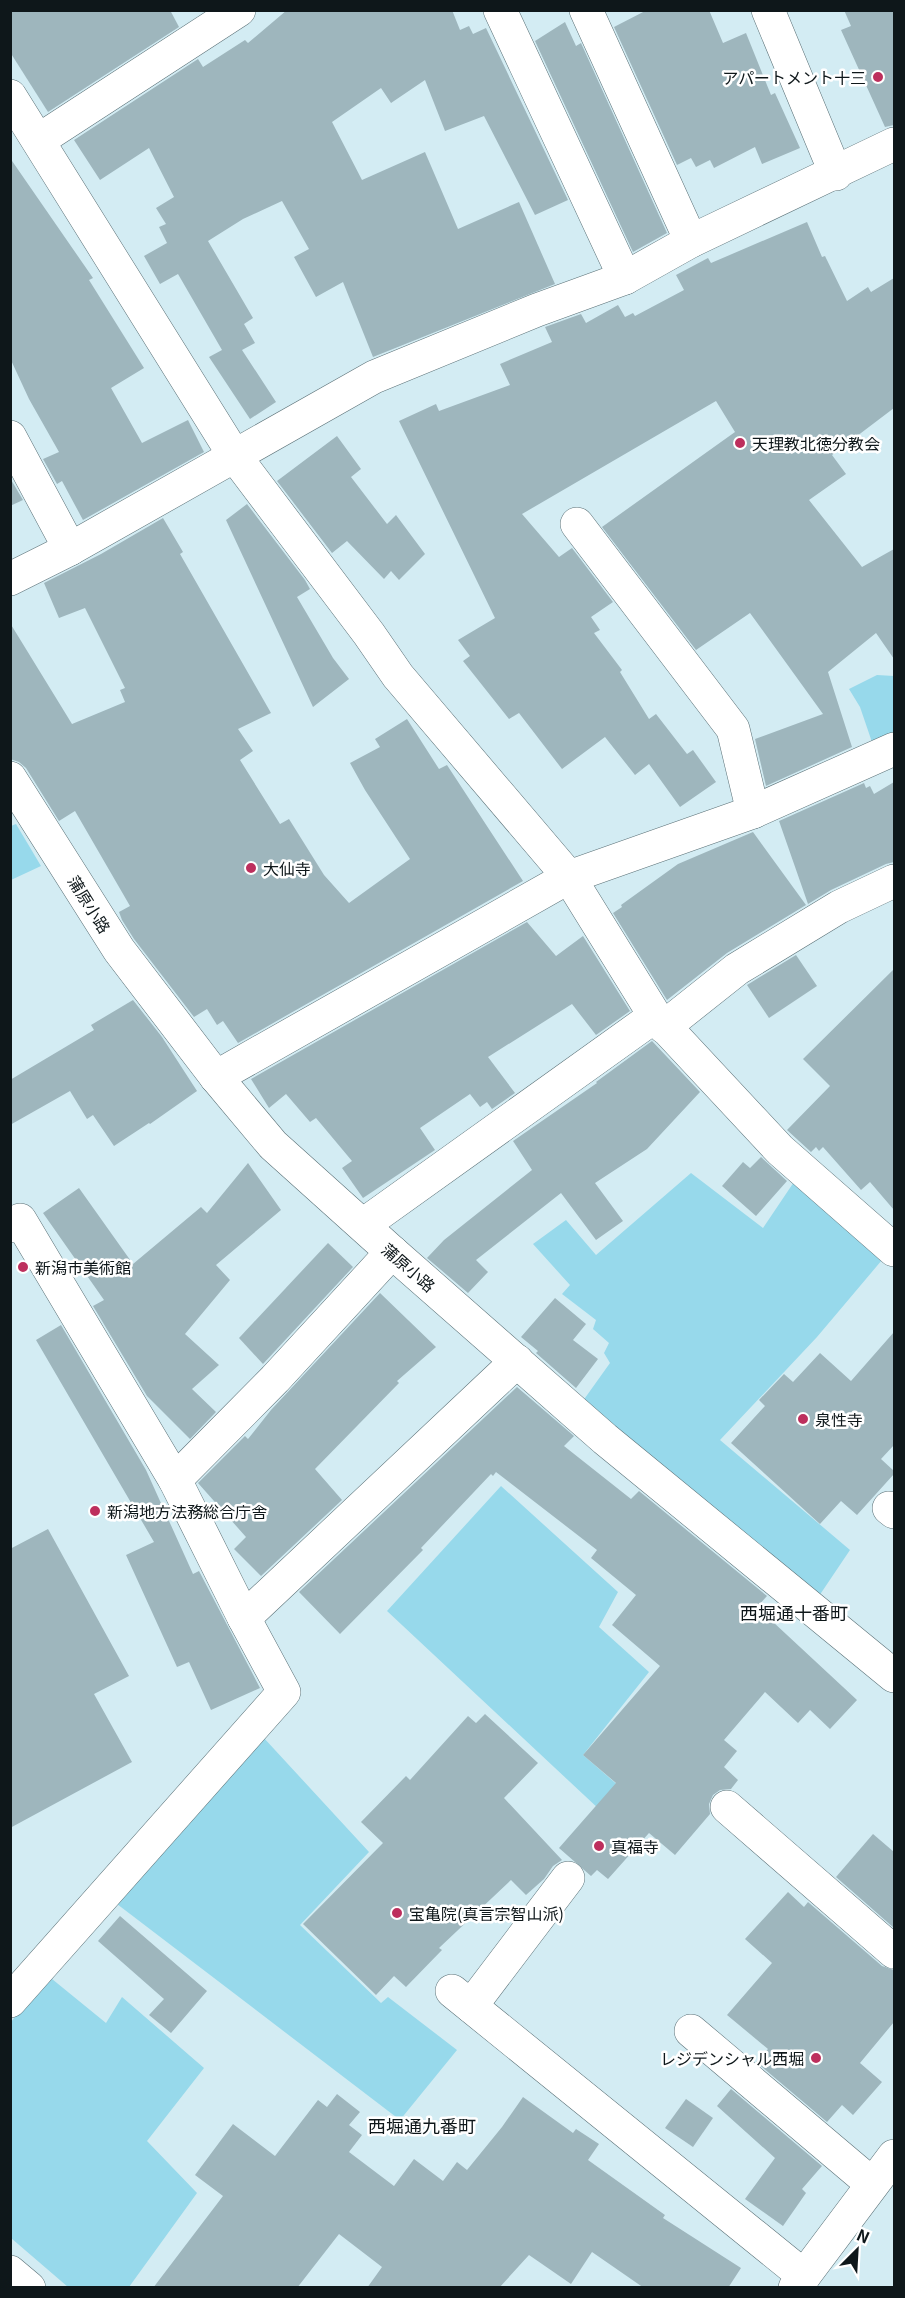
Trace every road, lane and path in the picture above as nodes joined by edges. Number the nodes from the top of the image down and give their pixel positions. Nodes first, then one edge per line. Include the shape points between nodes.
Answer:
1 (239, 10) edge
2 (500, 10) edge
3 (586, 10) edge
4 (768, 10) edge
5 (10, 96) edge
6 (39, 140) junction
7 (894, 144) edge
8 (836, 174) junction
9 (691, 241) junction
10 (625, 278) junction
11 (10, 437) edge
12 (234, 455) junction
13 (577, 524) dead end
14 (70, 549) junction
15 (10, 579) edge
16 (894, 749) edge
17 (10, 778) edge
18 (753, 812) junction
19 (569, 877) junction
20 (894, 881) edge
21 (659, 1022) junction
22 (216, 1077) junction
23 (363, 1225) junction
24 (10, 1226) edge
25 (894, 1250) edge
26 (392, 1252) junction
27 (517, 1361) junction
28 (175, 1480) junction
29 (244, 1618) junction
30 (894, 1676) edge
31 (727, 1808) dead end
32 (568, 1878) dead end
33 (894, 1952) edge
34 (10, 2001) edge
35 (691, 2031) dead end
36 (894, 2159) edge
37 (872, 2184) junction
38 (10, 2272) edge
39 (799, 2282) edge
40 (29, 2288) edge

1 - 6 street
2 - 10 street
3 - 9 street
4 - 8 street
5 - 6 street
6 - 12 street
7 - 8 street
8 - 9 street
9 - 10 street
10 - 12 street via 374,376
11 - 14 street
12 - 14 street
12 - 19 street via 398,676
13 - 18 street via 733,729
14 - 15 street
16 - 18 street
17 - 22 street, 蒲原小路 via 118,950
18 - 19 street
19 - 21 street
19 - 22 street
20 - 21 street via 839,907
21 - 23 street
21 - 25 street via 780,1150
22 - 23 street, 蒲原小路 via 273,1144
23 - 26 street, 蒲原小路
24 - 28 street via 20,1220
26 - 27 street, 蒲原小路
26 - 28 street
27 - 29 street
27 - 30 street, 蒲原小路 via 605,1439
28 - 29 street
29 - 34 street via 284,1692
31 - 33 street
32 - 39 street via 462,1998
35 - 37 street
36 - 37 street
37 - 39 street
38 - 40 street

